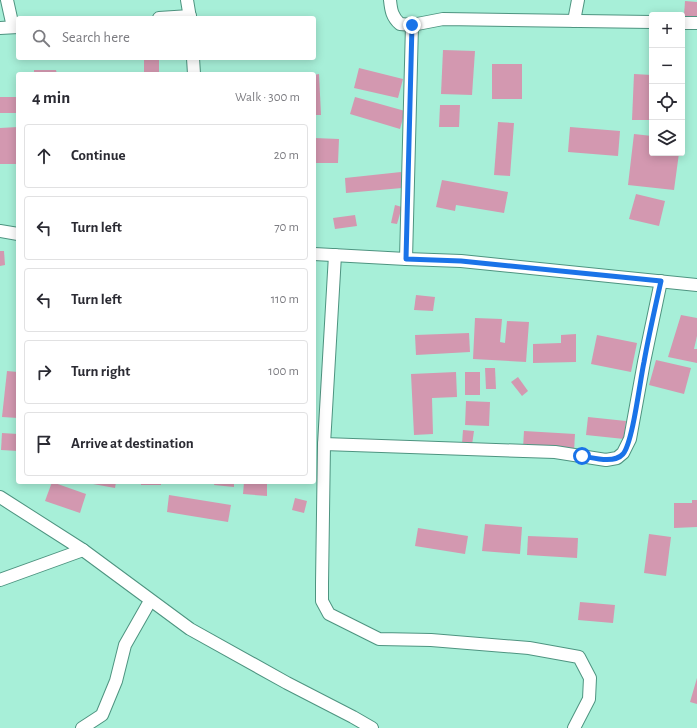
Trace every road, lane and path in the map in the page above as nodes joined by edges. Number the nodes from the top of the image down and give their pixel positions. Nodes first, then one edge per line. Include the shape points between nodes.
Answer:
1 (7, 0) edge
2 (187, 0) edge
3 (390, 0) edge
4 (578, 0) edge
5 (190, 16) edge
6 (574, 21) junction
7 (649, 22) edge
8 (685, 23) edge
9 (697, 23) edge
10 (412, 25) junction
11 (16, 27) edge
12 (0, 28) edge
13 (193, 60) edge
14 (194, 72) edge
15 (0, 231) edge
16 (16, 234) edge
17 (316, 254) edge
18 (335, 255) junction
19 (406, 259) junction
20 (661, 281) junction
21 (697, 285) edge
22 (319, 423) edge
23 (324, 444) junction
24 (0, 497) edge
25 (83, 550) junction
26 (0, 580) edge
27 (150, 601) junction
28 (352, 722) edge
29 (82, 728) edge
30 (372, 728) edge
31 (574, 728) edge

1 - 11 street
2 - 5 street
3 - 10 street via 394,19 400,24
4 - 6 street
6 - 7 street
6 - 10 street via 443,19
8 - 9 street
10 - 19 street
11 - 12 street
13 - 14 street
15 - 16 street
17 - 18 street
18 - 19 street
18 - 22 street
19 - 20 street via 461,261
20 - 21 street
20 - 23 street via 630,439 624,453 617,458 606,460 555,452
22 - 23 street
23 - 31 street via 322,601 329,614 379,640 431,640 529,648 580,657 590,678 589,699
24 - 25 street
25 - 26 street
25 - 27 street
27 - 28 street via 190,629
27 - 29 street via 125,645 116,680 102,715
28 - 30 street

